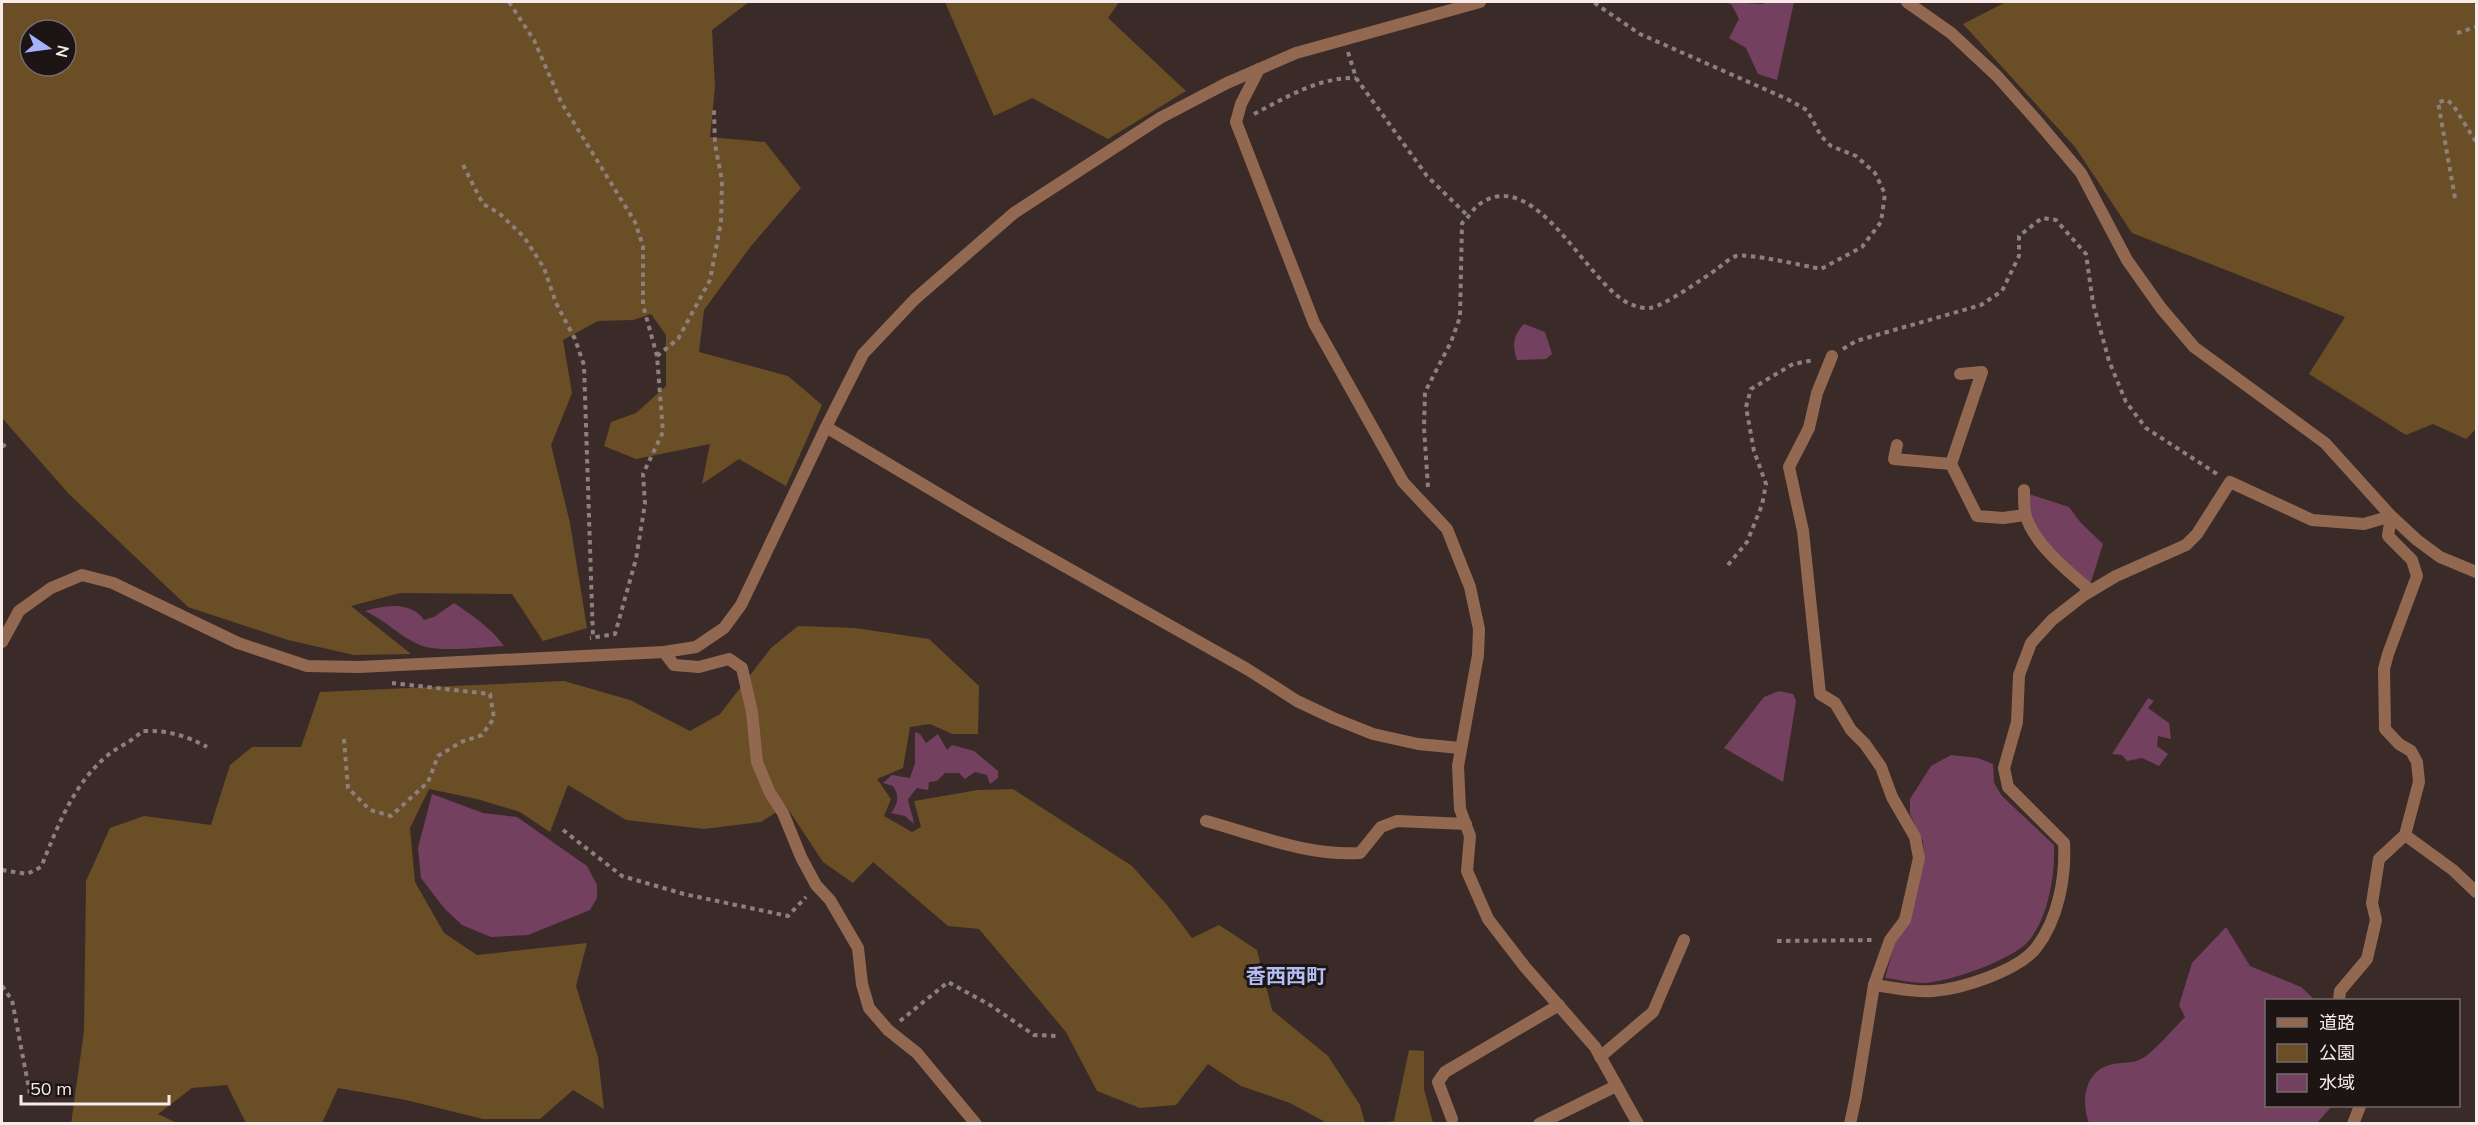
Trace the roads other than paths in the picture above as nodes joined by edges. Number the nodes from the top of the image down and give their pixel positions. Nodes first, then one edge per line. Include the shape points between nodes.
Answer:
1 (1480, 2) edge
2 (1907, 2) edge
3 (1259, 69) junction
4 (1832, 356) dead end
5 (1960, 374) dead end
6 (826, 427) junction
7 (1897, 445) dead end
8 (1951, 464) junction
9 (2024, 490) dead end
10 (2025, 514) junction
11 (2391, 516) junction
12 (2476, 572) edge
13 (2091, 591) junction
14 (2, 642) edge
15 (664, 652) junction
16 (1460, 748) junction
17 (1206, 821) dead end
18 (1466, 824) junction
19 (2405, 835) junction
20 (2476, 892) edge
21 (1684, 940) dead end
22 (1874, 985) junction
23 (2339, 999) edge
24 (1559, 1005) junction
25 (1600, 1056) junction
26 (1616, 1086) junction
27 (2360, 1107) edge
28 (1452, 1119) dead end
29 (976, 1124) edge
30 (1539, 1124) edge
31 (1638, 1124) edge
32 (1850, 1124) edge
33 (2353, 1124) edge

1 - 3 street via 1296,53
2 - 11 street via 1951,33 1997,76 2081,173 2127,260 2194,347 2325,443
3 - 6 street via 1160,118 1014,213 915,299 863,354
3 - 16 street via 1236,122 1314,323 1403,482 1447,529 1470,587 1479,629 1478,655
4 - 22 street via 1817,393 1809,428 1789,467 1803,531 1820,694 1835,703 1851,730 1876,759 1915,837 1919,858 1905,920 1890,940
5 - 8 street via 1982,372
6 - 15 street via 741,605 724,628 696,647
6 - 16 street via 1297,701 1373,734
7 - 8 street via 1894,459
8 - 10 street via 1977,516 2003,518
9 - 10 street
10 - 13 street via 2037,537 2058,562
11 - 12 street via 2440,557
11 - 13 street via 2364,524 2312,520 2230,483 2186,545
11 - 19 street via 2388,536 2412,560 2417,576 2385,669 2385,729 2411,751 2417,762 2419,782
13 - 22 street via 2052,620 2031,643 2019,675 2017,722 2004,768 2008,787 2064,843 2065,865 2054,915 2036,948 2009,968 1954,988 1930,992
14 - 15 street via 19,611 51,588 82,575 113,583 238,644 307,666
15 - 29 street via 674,665 699,667 729,659 742,668 757,762 816,885 830,900 858,948 869,1008 888,1030 917,1053
16 - 18 street via 1460,808
17 - 18 street via 1310,850 1339,854 1360,853 1381,827 1397,822
18 - 24 street via 1470,836 1467,871 1488,920
19 - 20 street
19 - 23 street via 2379,859 2372,903 2376,920 2373,940 2367,959 2340,991
21 - 25 street via 1653,1012
22 - 32 street
24 - 25 street
24 - 28 street via 1445,1072 1438,1082
25 - 26 street
26 - 30 street
26 - 31 street
27 - 33 street

